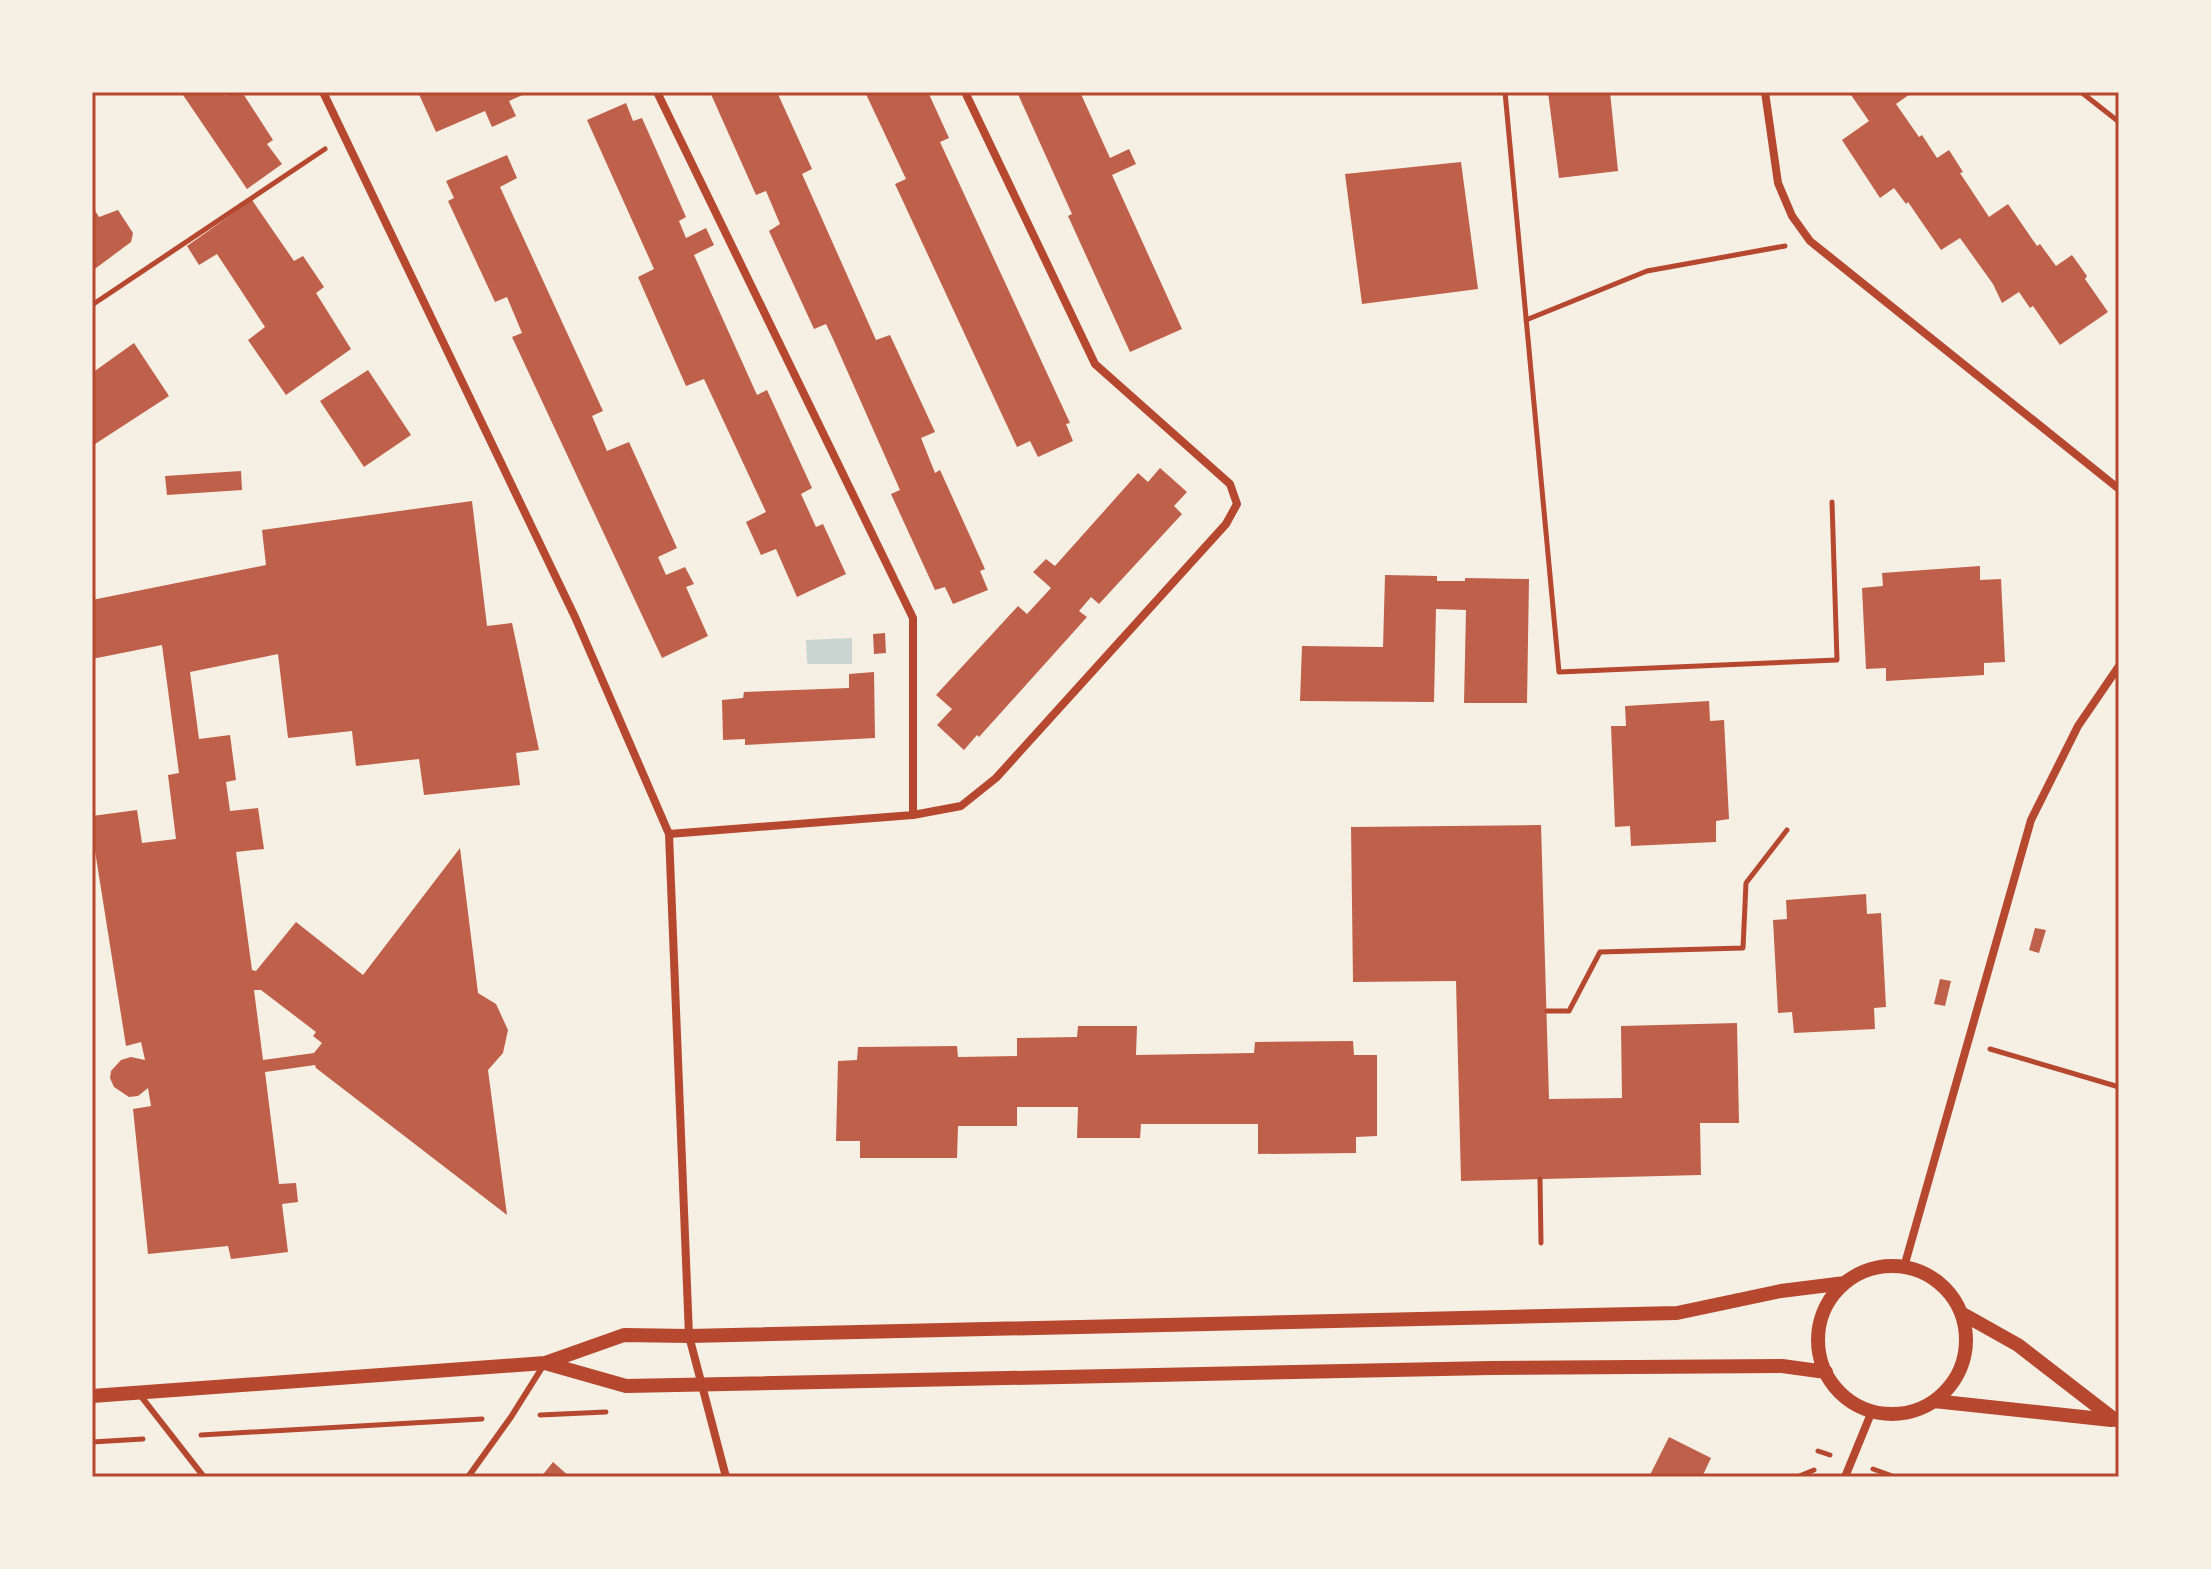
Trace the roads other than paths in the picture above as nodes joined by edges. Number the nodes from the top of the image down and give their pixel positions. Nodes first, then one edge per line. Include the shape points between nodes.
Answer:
1 (323, 92) edge
2 (657, 92) edge
3 (965, 92) edge
4 (1765, 92) edge
5 (2119, 489) edge
6 (2119, 666) edge
7 (913, 815) junction
8 (669, 834) junction
9 (1904, 1267) junction
10 (1845, 1283) junction
11 (1961, 1313) junction
12 (689, 1336) junction
13 (545, 1363) junction
14 (1826, 1372) junction
15 (701, 1384) junction
16 (137, 1392) junction
17 (92, 1396) edge
18 (1934, 1401) junction
19 (1872, 1411) junction
20 (2117, 1421) edge
21 (204, 1477) edge
22 (468, 1477) edge
23 (726, 1477) edge
24 (1845, 1477) edge

1 - 8 street via 575,617
2 - 7 street via 913,618
3 - 7 street via 1095,364 1230,484 1237,504 1226,524 996,778 961,806
4 - 5 street via 1778,183 1810,241
6 - 9 street via 2078,726 2031,820
7 - 8 street
8 - 12 street
9 - 10 street via 1870,1269
9 - 11 street via 1932,1277 1948,1290
10 - 12 street via 1677,1313
10 - 14 street via 1824,1310 1819,1330
11 - 18 street via 1966,1349 1961,1369
11 - 20 street via 2018,1345
12 - 13 street via 624,1335
12 - 15 street
13 - 15 street via 626,1386
13 - 16 street
13 - 22 lane
14 - 15 street via 1782,1366 1506,1368
14 - 19 street via 1837,1389
15 - 23 street
16 - 17 street
16 - 21 lane
18 - 19 street via 1915,1411
18 - 20 street
19 - 24 street

